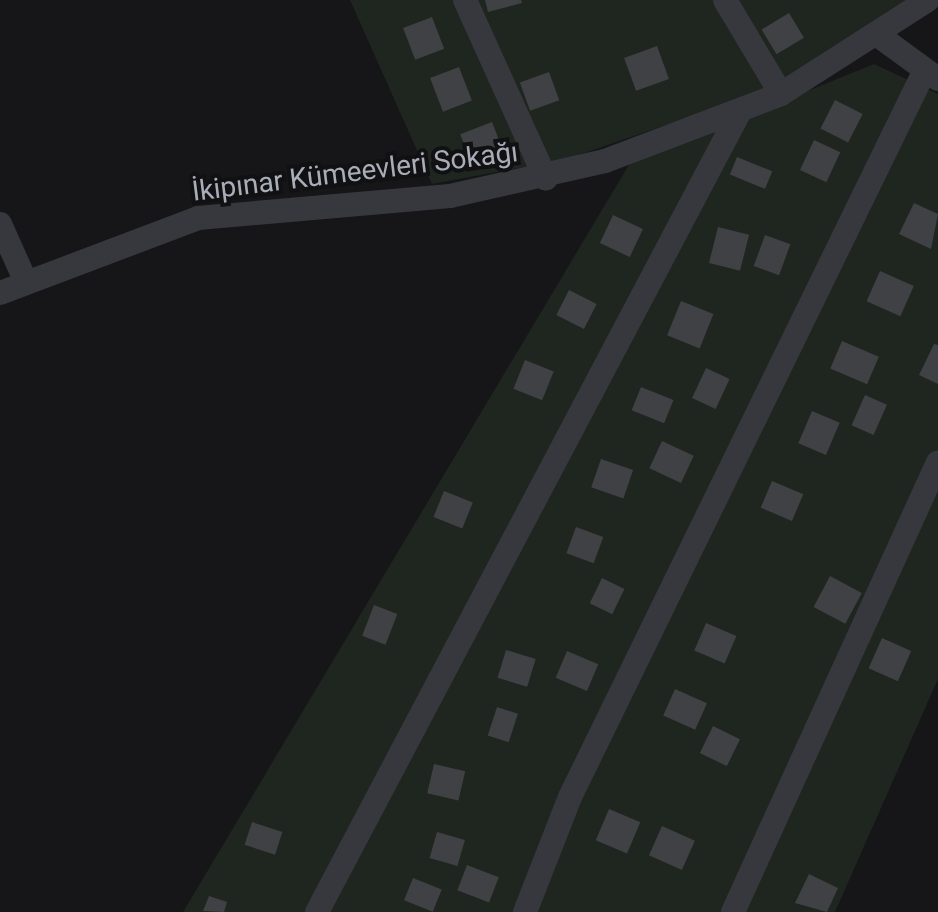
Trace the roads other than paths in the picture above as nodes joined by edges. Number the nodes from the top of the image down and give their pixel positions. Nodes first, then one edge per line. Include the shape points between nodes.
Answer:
1 (465, 0) edge
2 (725, 0) edge
3 (928, 0) edge
4 (879, 36) junction
5 (931, 76) edge
6 (781, 94) junction
7 (739, 113) junction
8 (546, 179) junction
9 (0, 224) edge
10 (26, 282) junction
11 (0, 293) edge
12 (938, 462) edge
13 (317, 912) edge
14 (525, 912) edge
15 (733, 912) edge

1 - 8 street
2 - 6 street
3 - 4 street, İkipınar Kümeevleri Sokağı
4 - 5 street
4 - 6 street, İkipınar Kümeevleri Sokağı
5 - 14 street via 576,785
6 - 7 street, İkipınar Kümeevleri Sokağı
7 - 8 street, İkipınar Kümeevleri Sokağı
7 - 13 street
8 - 10 street, İkipınar Kümeevleri Sokağı via 450,196 198,218
9 - 10 street
10 - 11 street, İkipınar Kümeevleri Sokağı
12 - 15 street

